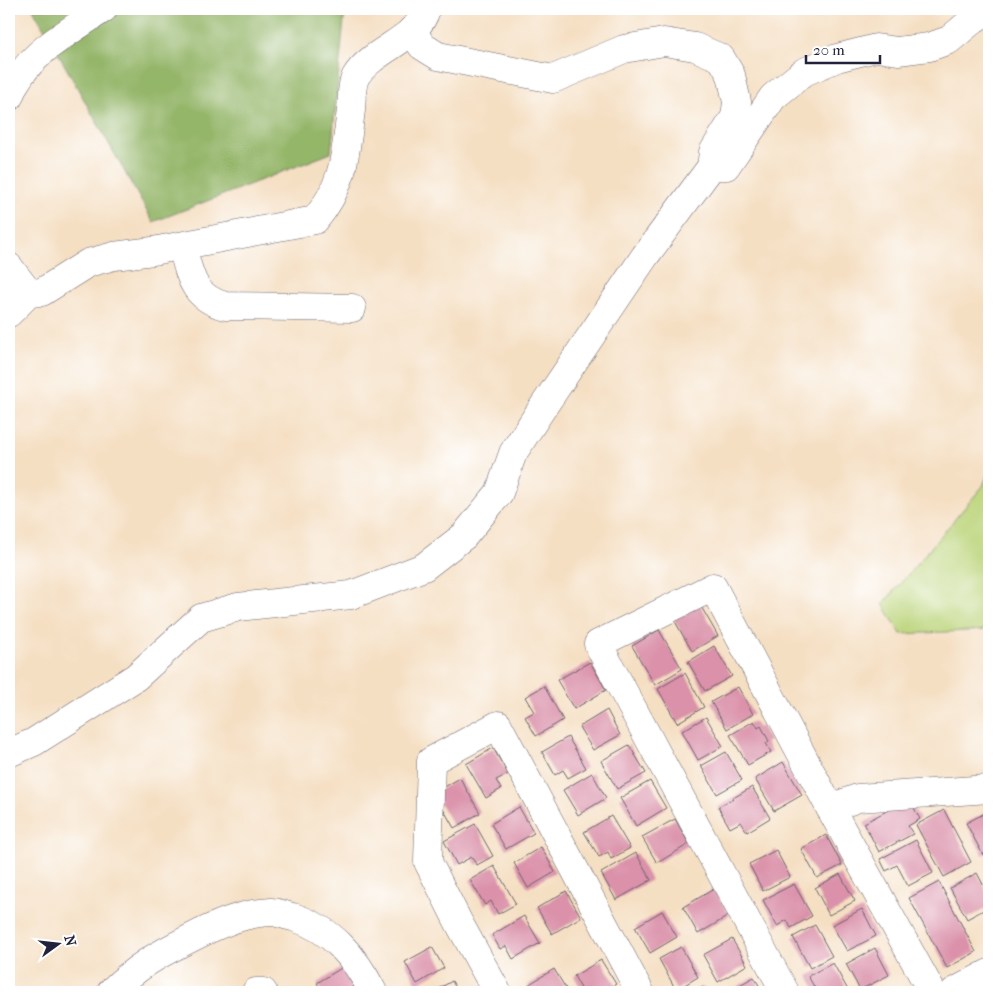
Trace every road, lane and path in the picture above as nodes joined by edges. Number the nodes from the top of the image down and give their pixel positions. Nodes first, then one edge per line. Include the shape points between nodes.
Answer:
1 (103, 9) edge
2 (989, 10) edge
3 (419, 20) edge
4 (9, 97) edge
5 (711, 167) junction
6 (182, 246) junction
7 (9, 267) edge
8 (29, 294) junction
9 (352, 308) dead end
10 (9, 313) edge
11 (9, 753) edge
12 (989, 789) edge
13 (830, 808) junction
14 (989, 973) edge
15 (111, 992) edge
16 (256, 992) edge
17 (262, 992) edge
18 (373, 992) edge
19 (498, 992) edge
20 (640, 992) edge
21 (785, 992) edge
22 (932, 992) edge
23 (954, 992) edge

1 - 4 street via 68,30 33,62 13,84
2 - 5 street via 949,40 929,48 898,51 876,48 837,58 804,72 773,97 726,166
3 - 5 street via 422,46 438,56 553,79 624,49 664,42 695,48 721,58 731,75 737,102 735,117 713,152
3 - 6 street via 376,54 355,78 341,179 330,202 315,220
5 - 11 street via 645,256 540,410 513,453 499,493 464,536 424,567 351,595 238,607 201,618 136,677 34,742
6 - 8 street via 88,263 42,292
6 - 9 street via 190,277 199,293 214,303 225,306
7 - 8 street
8 - 10 street
12 - 13 street via 858,798
13 - 21 street via 713,587 598,644
13 - 22 street
14 - 23 street
15 - 18 street via 132,971 208,928 239,917 272,912 302,920 333,937 351,954
16 - 17 street
19 - 20 street via 428,862 431,761 498,725

